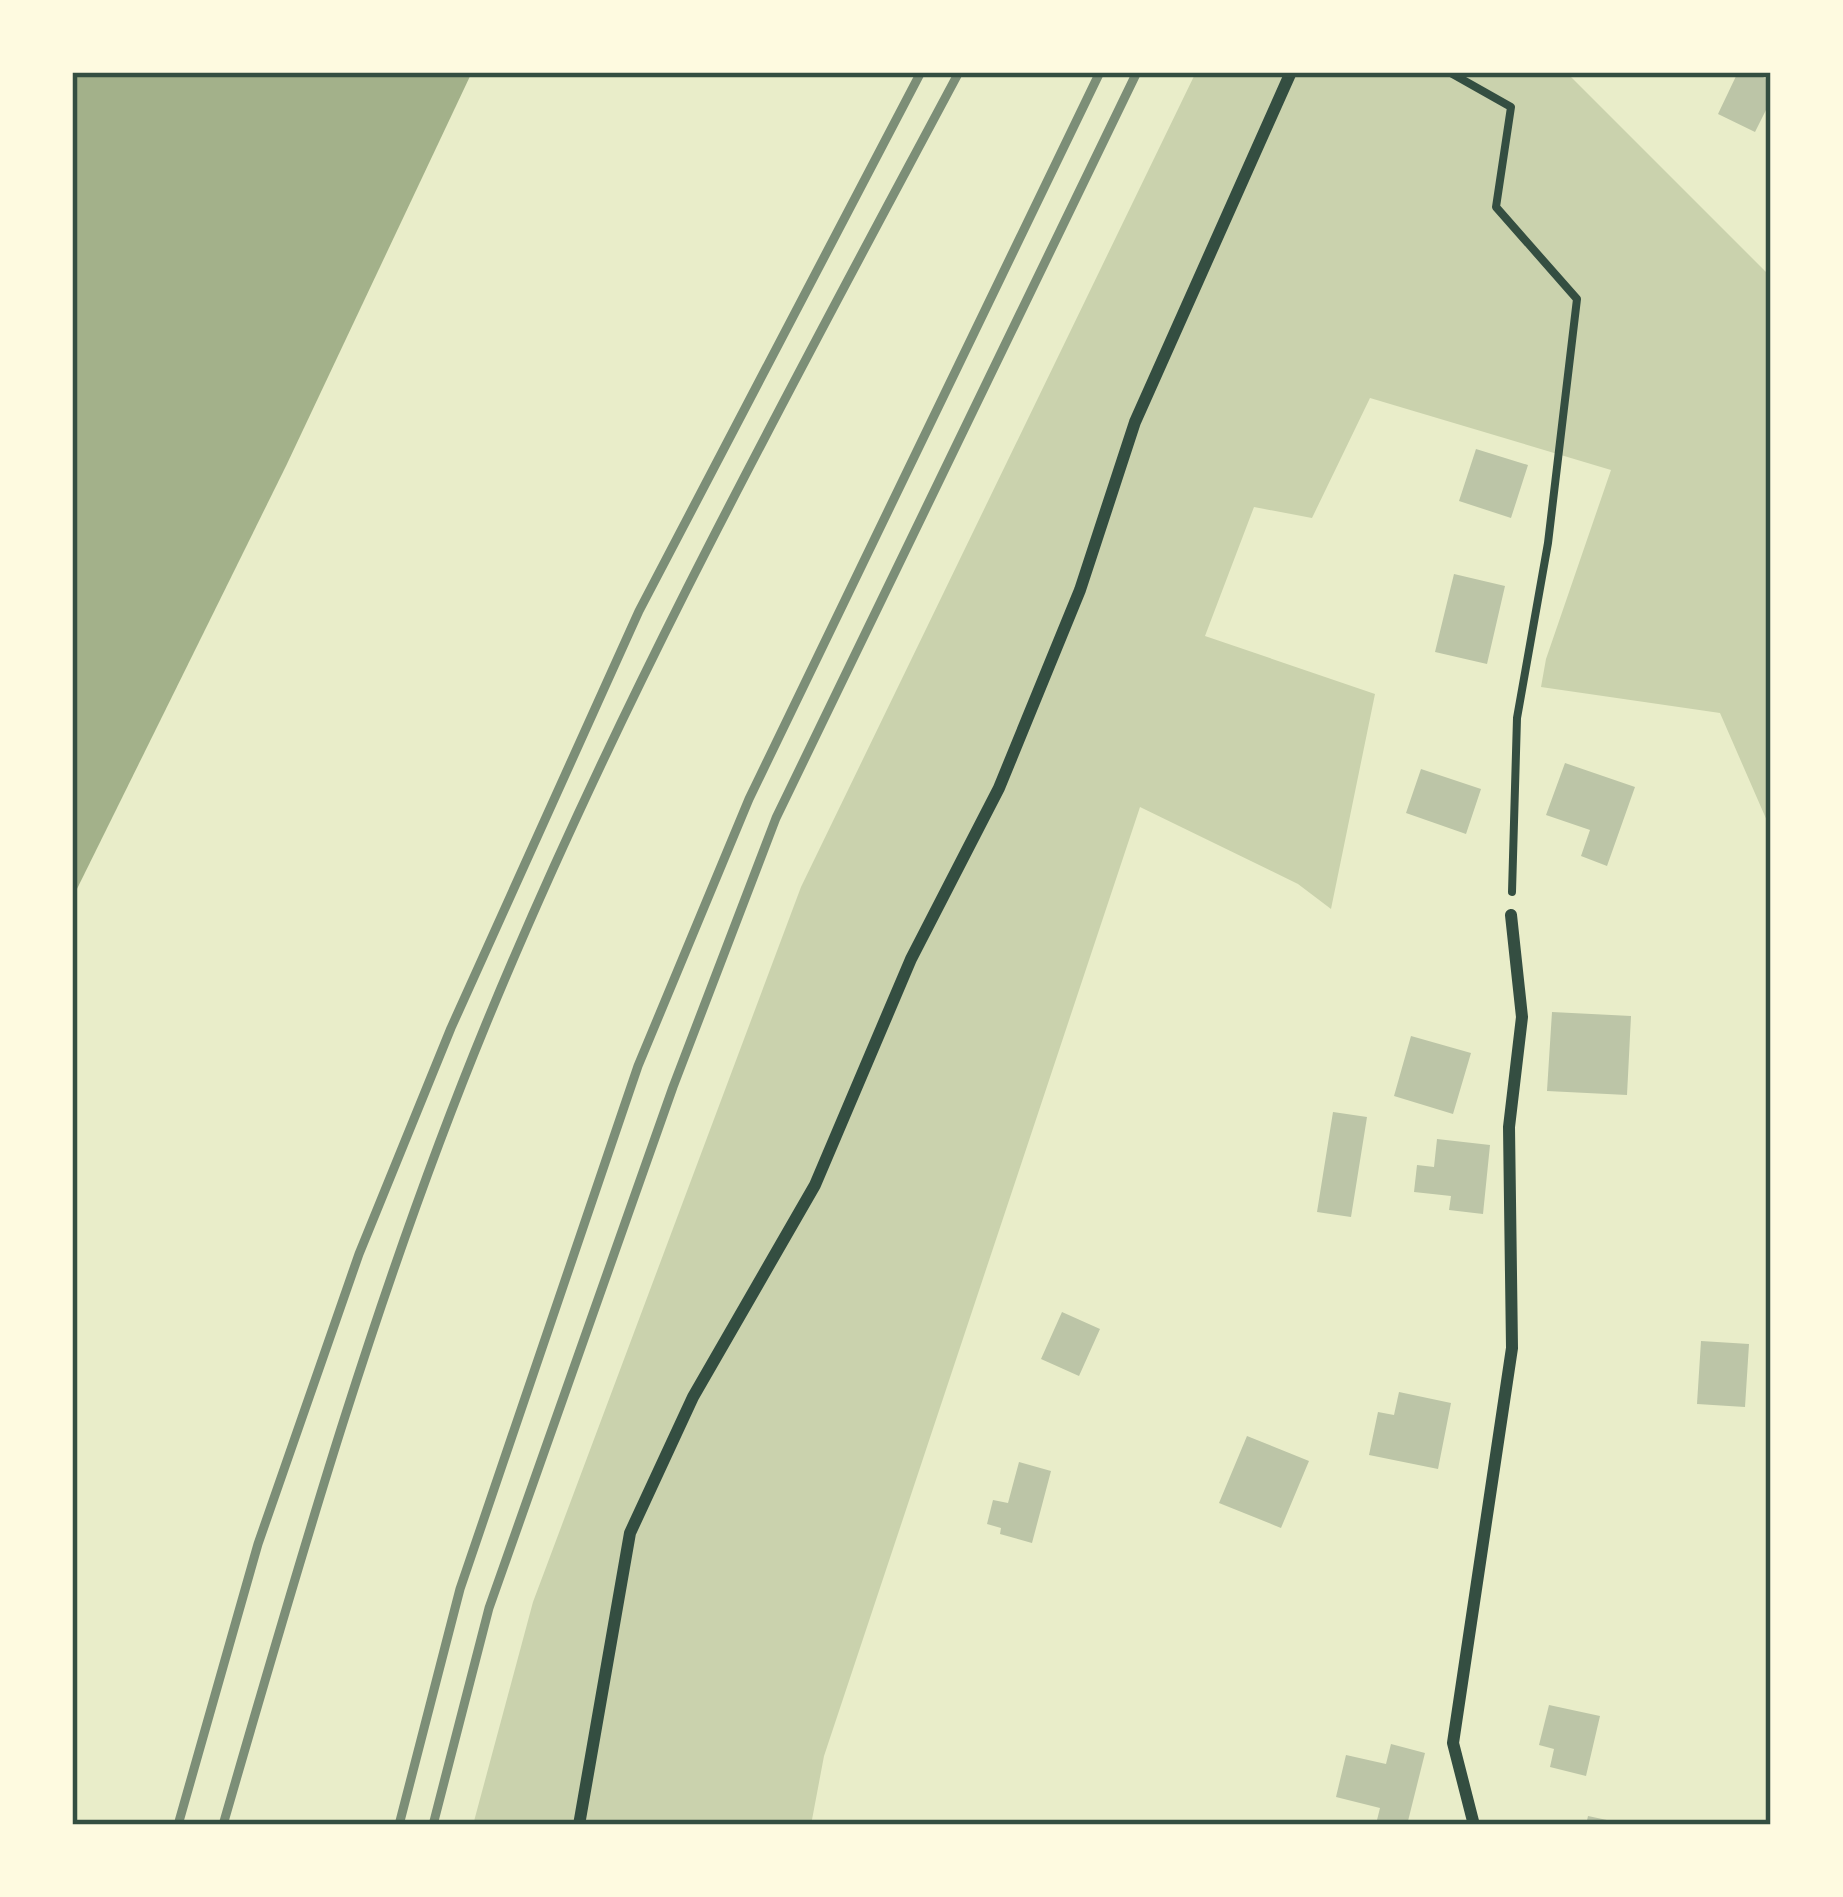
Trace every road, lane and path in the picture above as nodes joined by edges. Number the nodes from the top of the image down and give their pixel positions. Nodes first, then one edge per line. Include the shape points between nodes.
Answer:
1 (1291, 72) edge
2 (1449, 72) edge
3 (1511, 915) joint
4 (579, 1825) edge
5 (1474, 1825) edge

1 - 4 street via 1135,422 1080,590 999,788 911,959 815,1185 693,1397 630,1533
2 - 3 path via 1511,107 1496,207 1577,299 1517,718
3 - 5 street via 1522,1017 1509,1126 1512,1348 1453,1743

